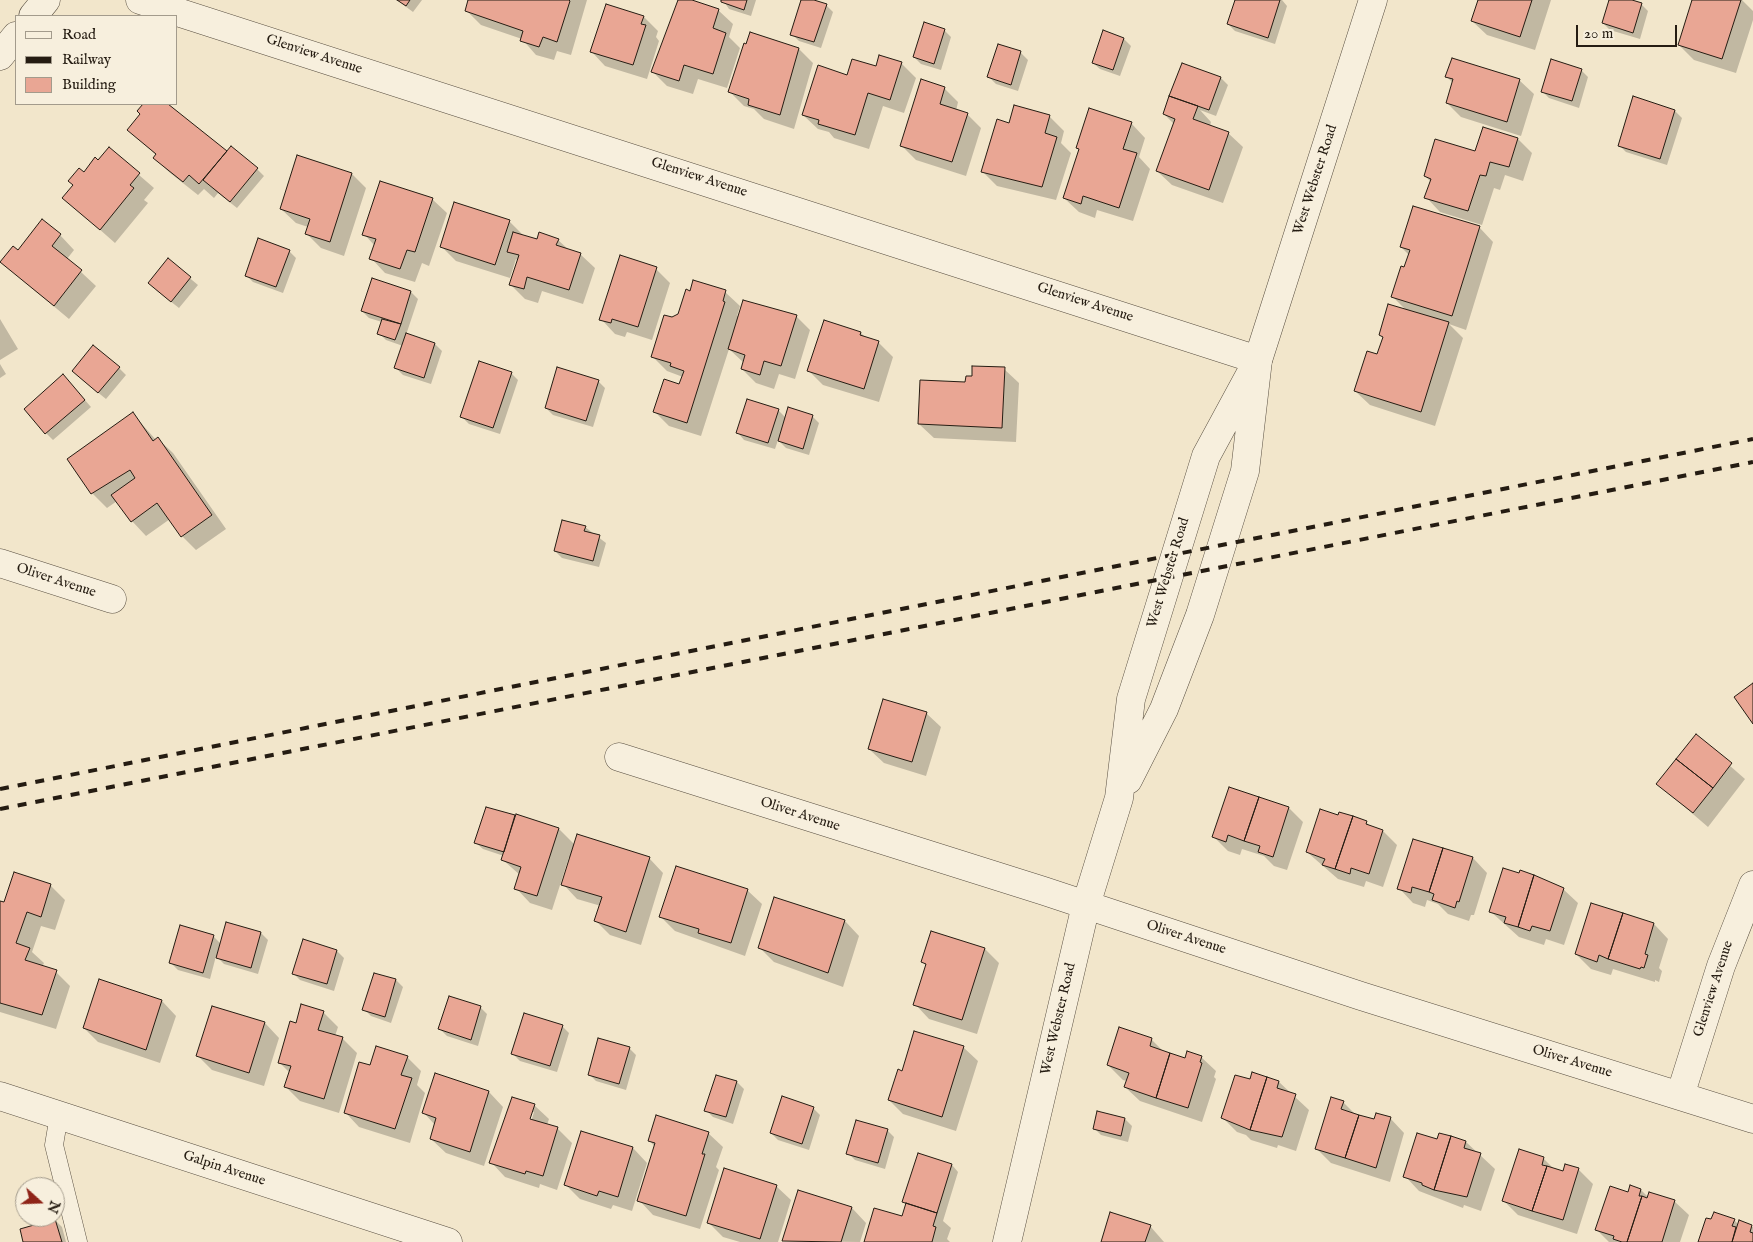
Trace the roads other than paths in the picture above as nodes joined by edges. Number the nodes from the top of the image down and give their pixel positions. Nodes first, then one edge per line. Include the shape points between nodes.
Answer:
1 (46, 0) edge
2 (140, 0) edge
3 (1373, 0) edge
4 (34, 15) edge
5 (15, 37) edge
6 (0, 56) edge
7 (1258, 360) junction
8 (0, 563) edge
9 (112, 599) dead end
10 (619, 757) dead end
11 (1118, 798) junction
12 (1753, 885) edge
13 (1086, 905) junction
14 (0, 1096) edge
15 (1680, 1096) junction
16 (60, 1114) junction
17 (1753, 1119) edge
18 (78, 1242) edge
19 (448, 1242) edge
20 (1007, 1242) edge

1 - 4 street
2 - 7 street, Glenview Avenue
3 - 7 street, West Webster Road
5 - 6 street
7 - 11 street, West Webster Road via 1206,456 1131,699
7 - 11 street, West Webster Road via 1245,471 1205,597 1164,708
8 - 9 street, Oliver Avenue
10 - 13 street, Oliver Avenue
11 - 13 street, West Webster Road
12 - 15 street, Glenview Avenue via 1731,935
13 - 15 street, Oliver Avenue
13 - 20 street, West Webster Road
14 - 16 street, Galpin Avenue
15 - 17 street, Oliver Avenue
16 - 18 lane via 54,1145
16 - 19 street, Galpin Avenue

